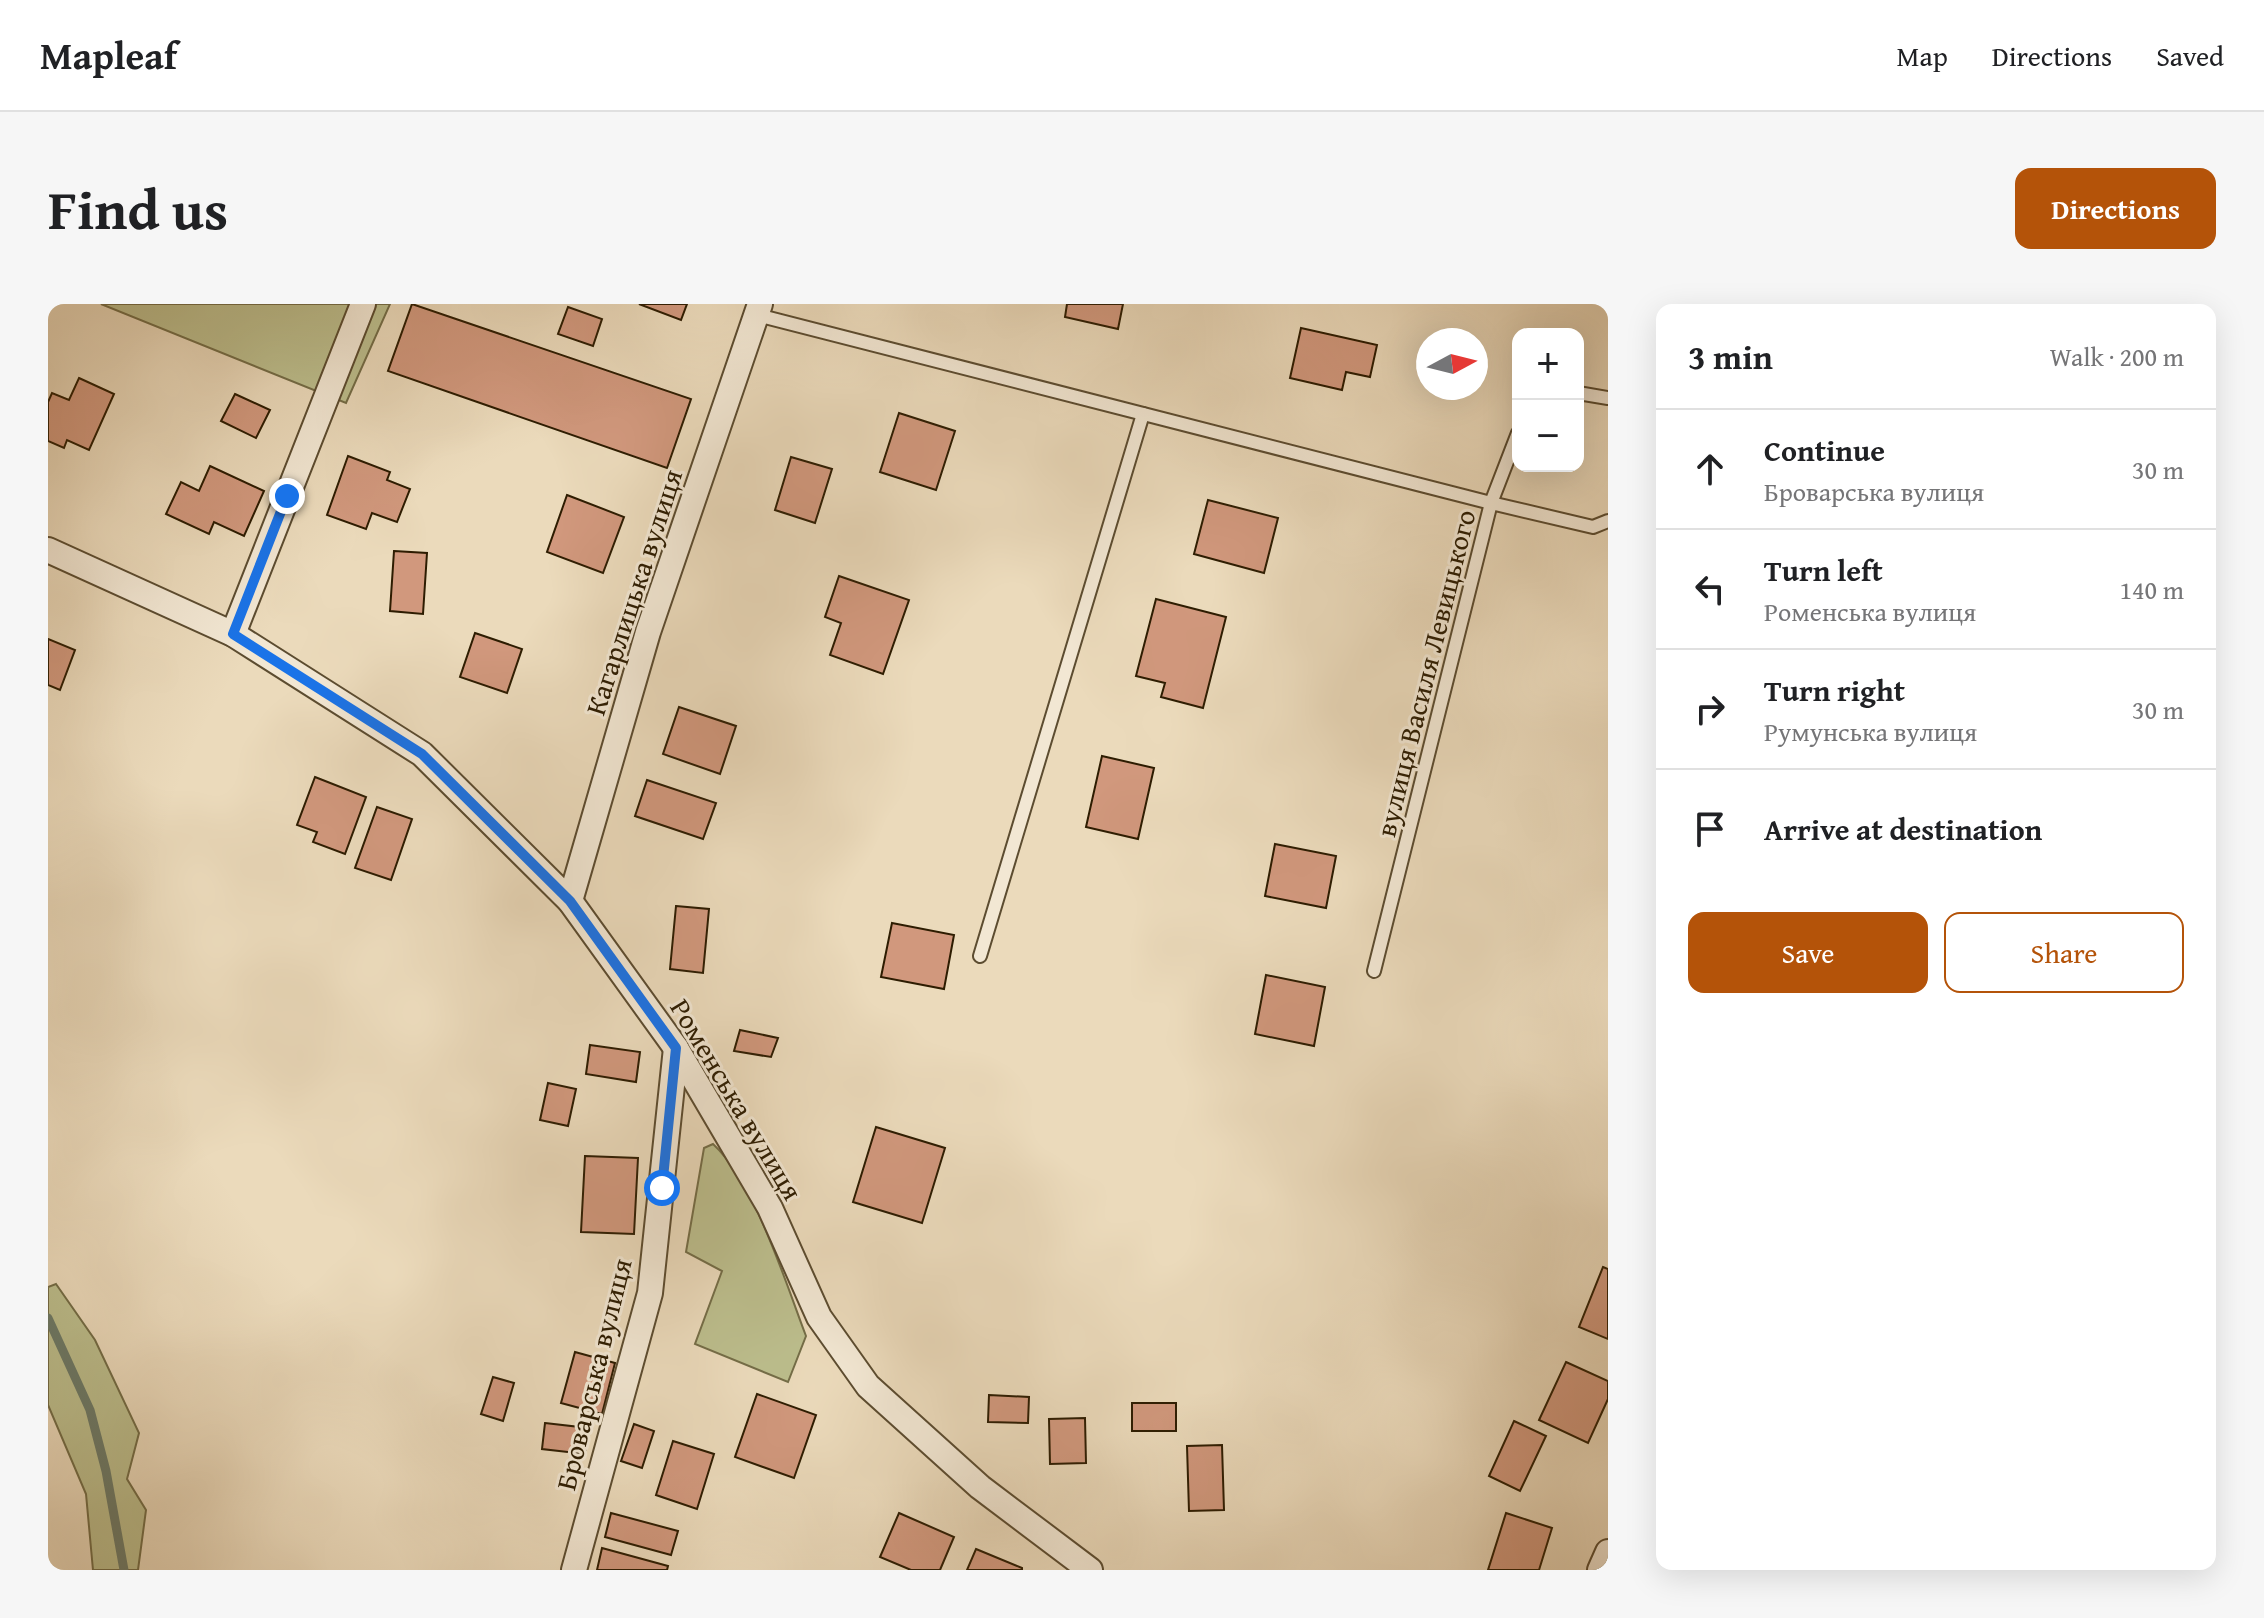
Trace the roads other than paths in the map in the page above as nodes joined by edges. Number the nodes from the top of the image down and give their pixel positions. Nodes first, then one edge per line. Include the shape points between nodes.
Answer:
1 (363, 304) edge
2 (759, 310) edge
3 (1584, 394) edge
4 (1608, 398) edge
5 (1143, 414) junction
6 (1512, 449) edge
7 (1491, 503) junction
8 (1608, 521) edge
9 (48, 550) edge
10 (233, 634) junction
11 (570, 901) junction
12 (980, 956) dead end
13 (1374, 971) dead end
14 (676, 1048) junction
15 (1608, 1552) edge
16 (574, 1570) edge
17 (1090, 1570) edge
18 (1600, 1570) edge

1 - 10 street
2 - 5 lane
2 - 11 street, Кагарлицька вулиця via 648,632
3 - 4 lane
5 - 7 lane
5 - 12 lane
6 - 7 lane
7 - 8 lane, вулиця Василя Левицького via 1593,527
7 - 13 lane, вулиця Василя Левицького
9 - 10 street, Роменська вулиця
10 - 11 street, Роменська вулиця via 422,754
11 - 14 street, Роменська вулиця
14 - 16 street, Броварська вулиця via 650,1293
14 - 17 street, Роменська вулиця via 770,1208 819,1317 868,1386 980,1487
15 - 18 street

